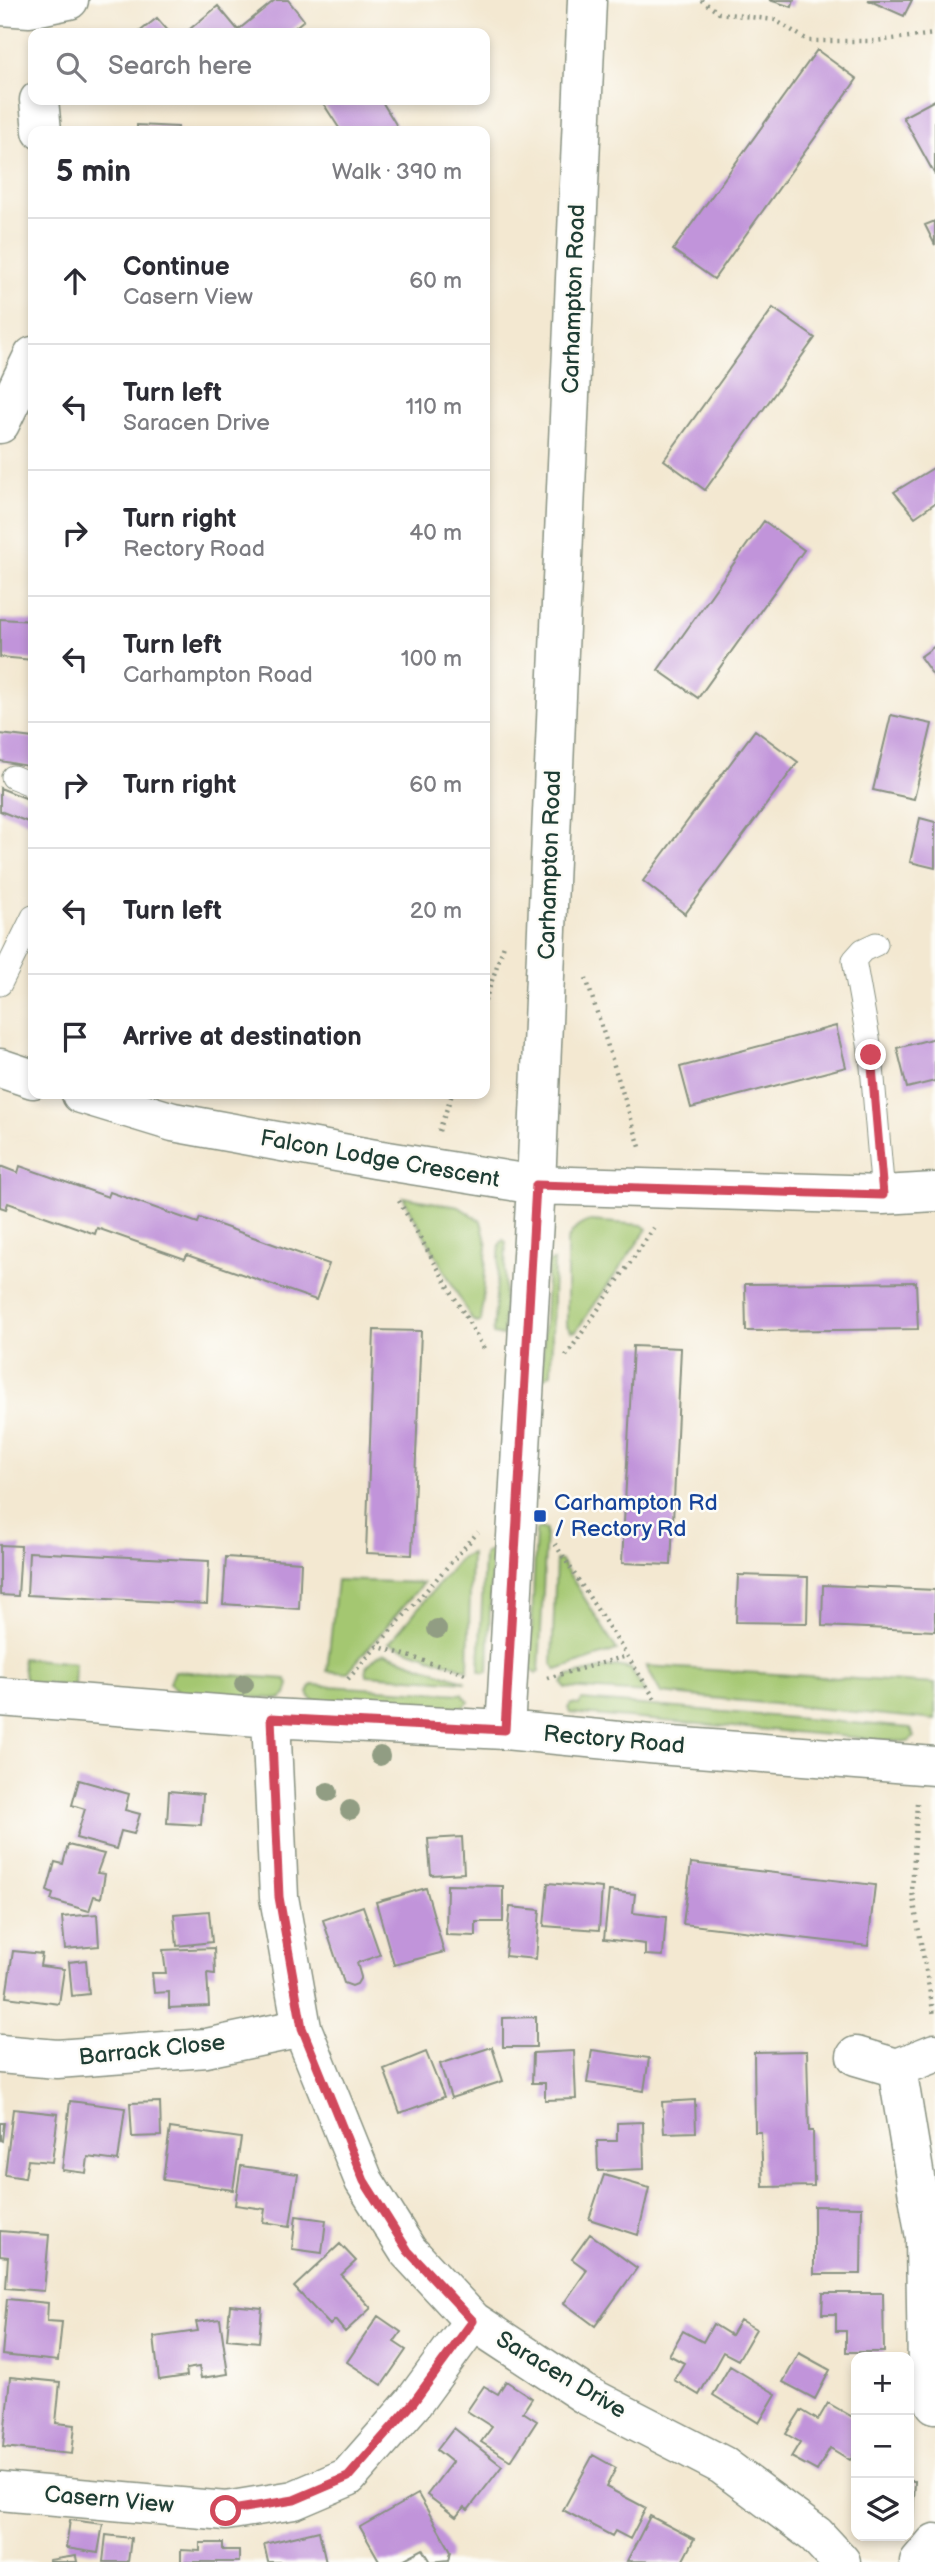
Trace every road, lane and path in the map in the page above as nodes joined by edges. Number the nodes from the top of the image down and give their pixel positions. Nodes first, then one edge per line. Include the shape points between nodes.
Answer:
1 (69, 0) edge
2 (587, 0) edge
3 (701, 0) edge
4 (21, 18) edge
5 (935, 34) edge
6 (39, 105) edge
7 (42, 126) edge
8 (28, 366) edge
9 (0, 424) edge
10 (28, 927) edge
11 (508, 936) dead end
12 (876, 944) dead end
13 (0, 984) edge
14 (490, 987) edge
15 (0, 1068) edge
16 (28, 1077) edge
17 (97, 1099) edge
18 (450, 1099) edge
19 (436, 1138) dead end
20 (375, 1159) junction
21 (536, 1185) junction
22 (935, 1192) edge
23 (883, 1195) junction
24 (486, 1352) dead end
25 (478, 1531) dead end
26 (554, 1543) dead end
27 (376, 1646) junction
28 (628, 1656) junction
29 (473, 1676) dead end
30 (348, 1679) dead end
31 (544, 1679) dead end
32 (0, 1697) edge
33 (657, 1702) dead end
34 (271, 1718) junction
35 (505, 1730) junction
36 (927, 1765) edge
37 (935, 2020) edge
38 (302, 2028) junction
39 (935, 2053) edge
40 (0, 2054) edge
41 (856, 2056) dead end
42 (897, 2068) junction
43 (473, 2321) junction
44 (935, 2404) edge
45 (0, 2491) edge
46 (935, 2543) edge
47 (841, 2562) edge
48 (919, 2562) edge

1 - 4 street
2 - 21 street, Carhampton Road
3 - 5 path via 719,13 775,20 809,41 875,41
6 - 7 street
8 - 9 street
10 - 13 lane
11 - 14 path
12 - 23 lane via 855,960 871,1055
15 - 16 street
17 - 20 street, Falcon Lodge Crescent via 173,1122
18 - 19 path
20 - 21 street, Falcon Lodge Crescent
20 - 24 path
21 - 23 street, Falcon Lodge Crescent
21 - 35 street, Carhampton Road
22 - 23 street, Falcon Lodge Crescent
25 - 27 path
26 - 28 path
27 - 29 path
27 - 30 path
28 - 31 path
28 - 33 path
32 - 34 street, Rectory Road
34 - 35 street, Rectory Road
34 - 38 street, Saracen Drive via 279,1897
35 - 36 street, Rectory Road
36 - 37 path via 912,1892
38 - 40 street, Barrack Close via 206,2048 57,2059
38 - 43 street, Saracen Drive via 364,2181 408,2251
39 - 42 street
41 - 42 street
42 - 44 street via 925,2238 928,2371
43 - 45 street, Casern View via 413,2403 348,2477 294,2500 226,2511
43 - 47 street, Saracen Drive via 584,2394 722,2465 816,2535
46 - 48 street

